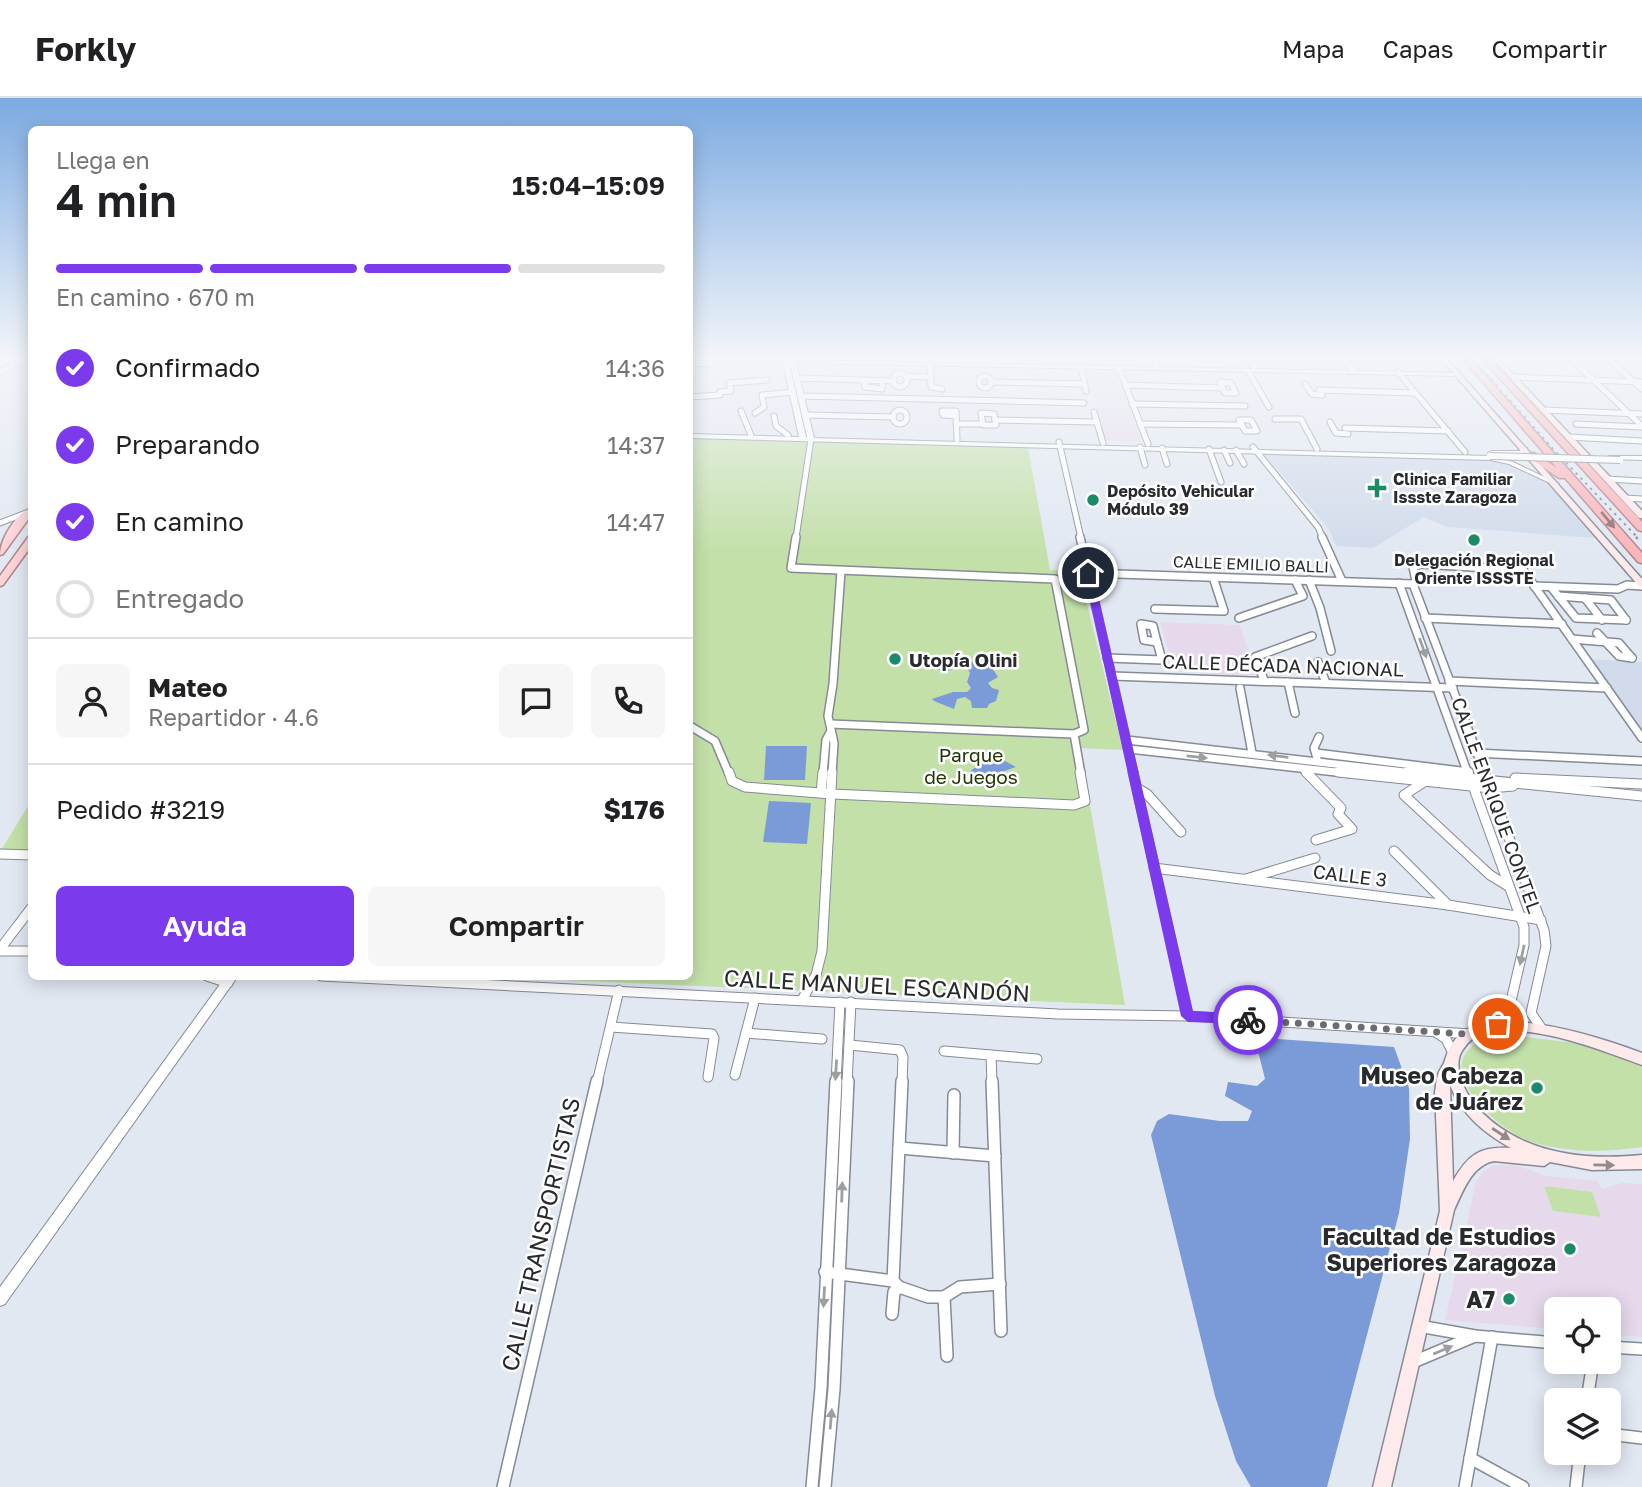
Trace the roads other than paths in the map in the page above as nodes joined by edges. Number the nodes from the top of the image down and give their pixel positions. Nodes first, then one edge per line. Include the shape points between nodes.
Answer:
1 (1097, 422) edge
2 (746, 423) edge
3 (775, 423) edge
4 (803, 423) edge
5 (806, 423) edge
6 (996, 423) edge
7 (1053, 423) edge
8 (1303, 423) edge
9 (1331, 423) edge
10 (1340, 423) edge
11 (1441, 423) edge
12 (1501, 423) edge
13 (1523, 423) edge
14 (1545, 423) edge
15 (1555, 423) edge
16 (956, 424) joint
17 (983, 424) joint
18 (1140, 424) joint
19 (1184, 424) junction
20 (1576, 424) dead end
21 (1242, 425) dead end
22 (1642, 426) edge
23 (1345, 428) junction
24 (1055, 430) dead end
25 (1448, 431) junction
26 (1188, 433) dead end
27 (693, 434) edge
28 (693, 434) edge
29 (751, 435) junction
30 (788, 435) junction
31 (807, 437) junction
32 (1569, 437) junction
33 (957, 440) junction
34 (1642, 441) edge
35 (1103, 443) junction
36 (1043, 444) junction
37 (1059, 444) junction
38 (1148, 444) junction
39 (1140, 447) junction
40 (1161, 448) junction
41 (1209, 449) junction
42 (1253, 449) junction
43 (1317, 449) junction
44 (1224, 450) junction
45 (1236, 450) junction
46 (1363, 452) junction
47 (1465, 452) junction
48 (1528, 452) junction
49 (1515, 454) junction
50 (1493, 457) junction
51 (1589, 459) junction
52 (1642, 461) edge
53 (1230, 463) dead end
54 (1167, 464) dead end
55 (1244, 464) dead end
56 (1145, 465) dead end
57 (1607, 479) junction
58 (1642, 481) edge
59 (1222, 482) dead end
60 (1559, 487) junction
61 (1582, 490) junction
62 (1625, 498) junction
63 (1642, 499) edge
64 (28, 511) edge
65 (28, 513) edge
66 (1642, 516) edge
67 (0, 523) edge
68 (1642, 528) edge
69 (28, 544) edge
70 (0, 552) edge
71 (1642, 560) edge
72 (841, 571) junction
73 (1088, 573) junction
74 (1213, 577) junction
75 (1296, 580) junction
76 (1309, 580) junction
77 (1342, 581) junction
78 (0, 583) edge
79 (1399, 583) junction
80 (1413, 584) junction
81 (1642, 585) edge
82 (1534, 586) junction
83 (1551, 587) junction
84 (1558, 596) junction
85 (1585, 598) junction
86 (1155, 609) dead end
87 (1239, 618) dead end
88 (1425, 618) junction
89 (1602, 620) junction
90 (1562, 624) junction
91 (1597, 633) dead end
92 (1312, 636) dead end
93 (1572, 639) junction
94 (1157, 642) dead end
95 (1331, 651) dead end
96 (1108, 658) junction
97 (1318, 662) dead end
98 (1112, 676) junction
99 (1264, 680) junction
100 (1288, 682) junction
101 (1326, 683) junction
102 (1451, 684) junction
103 (1437, 686) junction
104 (1240, 688) dead end
105 (1607, 688) junction
106 (1294, 713) dead end
107 (831, 727) junction
108 (693, 728) edge
109 (1074, 734) junction
110 (1319, 737) dead end
111 (1642, 738) edge
112 (1127, 740) junction
113 (1129, 749) junction
114 (1221, 750) junction
115 (1252, 753) junction
116 (1476, 753) junction
117 (1316, 757) junction
118 (1222, 760) junction
119 (1382, 761) junction
120 (1642, 761) edge
121 (1336, 763) junction
122 (1304, 769) junction
123 (1391, 770) junction
124 (1338, 773) junction
125 (1471, 779) junction
126 (1515, 781) junction
127 (1424, 782) junction
128 (1592, 783) junction
129 (1488, 784) junction
130 (1642, 784) edge
131 (1137, 788) junction
132 (1598, 792) junction
133 (821, 793) junction
134 (832, 794) junction
135 (1642, 796) edge
136 (1181, 832) dead end
137 (1316, 840) dead end
138 (1394, 851) dead end
139 (0, 854) edge
140 (28, 855) edge
141 (1315, 858) dead end
142 (1154, 868) junction
143 (1244, 880) junction
144 (1508, 887) junction
145 (1448, 905) junction
146 (28, 912) edge
147 (1519, 915) junction
148 (1541, 920) junction
149 (0, 950) edge
150 (28, 951) edge
151 (231, 980) edge
152 (406, 980) edge
153 (620, 990) junction
154 (755, 998) junction
155 (802, 1000) junction
156 (845, 1002) junction
157 (1188, 1016) junction
158 (611, 1027) junction
159 (1542, 1029) junction
160 (1431, 1031) junction
161 (1479, 1031) junction
162 (746, 1032) junction
163 (822, 1039) dead end
164 (850, 1045) junction
165 (944, 1051) dead end
166 (991, 1055) junction
167 (1453, 1056) junction
168 (1037, 1059) dead end
169 (1642, 1059) edge
170 (735, 1075) dead end
171 (708, 1077) dead end
172 (954, 1095) dead end
173 (839, 1134) junction
174 (898, 1149) junction
175 (953, 1153) junction
176 (995, 1156) junction
177 (1567, 1160) junction
178 (1642, 1162) edge
179 (1447, 1211) junction
180 (832, 1272) junction
181 (896, 1284) junction
182 (1000, 1284) junction
183 (944, 1297) junction
184 (0, 1298) edge
185 (892, 1314) dead end
186 (822, 1325) junction
187 (836, 1325) junction
188 (1419, 1326) junction
189 (1002, 1331) dead end
190 (1475, 1336) junction
191 (1492, 1337) junction
192 (1544, 1342) edge
193 (1621, 1348) edge
194 (1642, 1349) edge
195 (947, 1356) dead end
196 (1411, 1363) junction
197 (827, 1389) junction
198 (1621, 1436) edge
199 (1642, 1438) edge
200 (1470, 1458) junction
201 (1579, 1465) edge
202 (503, 1487) edge
203 (812, 1487) edge
204 (825, 1487) edge
205 (1382, 1487) edge
206 (1465, 1487) edge
207 (1523, 1487) edge
208 (1576, 1487) edge

1 - 35 street
2 - 29 street
3 - 30 street
4 - 31 street
5 - 31 street
6 - 17 street
7 - 24 street
8 - 43 street
9 - 23 street via 1337,434 1348,434
10 - 23 street
11 - 25 street
12 - 48 main road
13 - 61 highway
14 - 68 highway
15 - 32 main road
16 - 17 street
16 - 33 street
18 - 19 street
18 - 38 street
19 - 21 street
19 - 26 street
20 - 22 street
23 - 25 street
25 - 47 street
27 - 31 street
28 - 29 street
29 - 30 street
30 - 31 street
31 - 33 street
31 - 36 street
31 - 72 street via 790,568
32 - 34 street
32 - 51 main road
33 - 36 street
35 - 37 street
35 - 38 street
36 - 37 street
37 - 39 street
37 - 73 street
38 - 42 street
39 - 40 street
39 - 56 street
40 - 41 street
40 - 54 street
41 - 44 street
41 - 59 street
42 - 43 street
42 - 45 street
42 - 46 street
42 - 77 street via 1318,527
43 - 46 street
44 - 45 street
44 - 53 street
45 - 55 street
46 - 47 street
46 - 50 street
46 - 50 street
47 - 49 street
48 - 49 street
48 - 60 main road
48 - 61 highway
49 - 50 street via 1525,458
50 - 52 street, bridge
50 - 60 street
51 - 52 street
51 - 57 main road
57 - 58 street
57 - 62 main road
60 - 81 main road
61 -> 71 highway
62 - 63 street
62 - 66 main road
64 - 67 street
65 - 70 main road
69 - 78 main road
72 - 107 street via 828,716
72 - 109 street via 1055,579 1084,730
73 - 74 street, CALLE EMILIO BALLI
73 - 96 street
74 - 75 street, CALLE EMILIO BALLI
74 - 86 street via 1224,611
75 - 76 street, CALLE EMILIO BALLI
75 - 87 street via 1303,597
76 - 77 street, CALLE EMILIO BALLI
76 - 95 street
77 - 79 street, CALLE EMILIO BALLI
79 - 80 street, CALLE EMILIO BALLI
79 -> 103 street, CALLE ENRIQUE CONTEL
80 - 82 street via 1413,567 1421,564 1521,569
80 - 88 street, CALLE ENRIQUE CONTEL
81 - 83 street
82 - 83 street
82 - 90 street
83 - 84 street
84 - 85 street
84 - 89 street via 1576,618
85 - 89 street
85 - 89 street via 1611,600 1627,619
88 - 90 street
88 - 102 street, CALLE ENRIQUE CONTEL
90 - 93 street
91 - 93 street via 1604,642
92 - 99 street via 1255,657
93 - 105 street
94 - 96 street via 1161,661
96 - 98 street
97 - 101 street
98 - 99 street, CALLE DÉCADA NACIONAL
98 - 112 street
99 - 100 street, CALLE DÉCADA NACIONAL
100 - 101 street, CALLE DÉCADA NACIONAL
100 - 106 street
101 - 103 street, CALLE DÉCADA NACIONAL
102 - 103 street, CALLE DÉCADA NACIONAL
102 - 105 street, CALLE DÉCADA NACIONAL
102 - 116 street, CALLE ENRIQUE CONTEL
103 - 125 street, CALLE ENRIQUE CONTEL
104 - 115 street
105 - 111 street
107 - 109 street
107 - 133 street
107 - 134 street
108 - 133 street via 714,738 737,785
109 - 134 street via 1085,801 1080,804
110 - 117 street
112 - 113 street
112 - 114 street
113 -> 118 street
113 - 131 street
114 - 115 street
114 - 118 street
117 -> 115 street
116 - 120 street
116 - 129 street, CALLE ENRIQUE CONTEL
117 - 119 street
117 - 121 street
118 - 122 street
119 - 123 street
119 - 125 street
121 - 123 street
121 - 124 street
122 - 124 street
122 - 137 street via 1341,808 1338,814 1352,829
123 - 125 street
124 - 127 street
125 - 127 street
125 - 129 street
125 - 144 street, CALLE ENRIQUE CONTEL
126 - 128 street
126 - 129 street
126 - 132 street
127 - 144 street via 1404,795
128 - 130 street
128 - 132 street
129 - 148 street, CALLE ENRIQUE CONTEL
131 - 136 street
131 - 142 street
132 - 135 street
133 - 134 street
134 - 155 street via 822,951 816,975
138 - 145 street
139 - 140 street
141 - 143 street
142 - 143 street, CALLE 3
142 - 157 street
143 - 145 street, CALLE 3
144 - 147 street, CALLE ENRIQUE CONTEL
145 - 147 street, CALLE 3
146 - 149 street
147 - 148 street, CALLE 3
147 -> 161 street, CALLE ENRIQUE CONTEL via 1526,933 1508,1014 1498,1024
148 - 159 street, CALLE ENRIQUE CONTEL via 1546,946 1531,1016
149 - 150 street
151 - 184 street
152 - 153 street, CALLE MANUEL ESCANDÓN
153 - 154 street, CALLE MANUEL ESCANDÓN
153 - 158 street, CALLE TRANSPORTISTAS
154 - 155 street, CALLE MANUEL ESCANDÓN
154 - 162 street
155 - 156 street, CALLE MANUEL ESCANDÓN
156 - 157 street, CALLE MANUEL ESCANDÓN
156 - 164 street
156 -> 173 street
157 - 160 street, CALLE MANUEL ESCANDÓN
158 - 171 street via 712,1034
158 - 202 street, CALLE TRANSPORTISTAS
159 - 161 main road
159 - 169 main road
160 - 161 street, CALLE MANUEL ESCANDÓN
160 - 167 street via 1446,1040
161 - 167 main road via 1461,1041
162 - 163 street
162 - 170 street
164 - 173 street
164 - 174 street via 894,1048 902,1054
165 - 166 street
166 - 168 street
166 - 176 street
167 -> 177 main road via 1460,1092 1486,1125 1519,1145
167 - 179 main road via 1441,1092
172 - 175 street
173 - 180 street
174 - 175 street
174 - 181 street
175 - 176 street
176 - 182 street
177 -> 178 main road via 1598,1166
177 - 179 main road via 1500,1153 1478,1157 1462,1176
179 - 188 main road
180 - 181 street
180 -> 186 street
180 - 187 street
181 - 183 street via 928,1297
181 - 185 street
182 - 183 street via 960,1287
182 - 189 street
183 - 195 street
186 - 187 street
186 - 197 street
187 - 197 street
188 - 190 street
188 - 196 main road
190 - 191 street
196 -> 190 street
191 - 192 street
191 - 200 street
193 - 194 street
196 - 205 main road
197 - 203 street
204 -> 197 street
198 - 199 street
200 - 206 street
200 - 207 street
201 - 208 street

